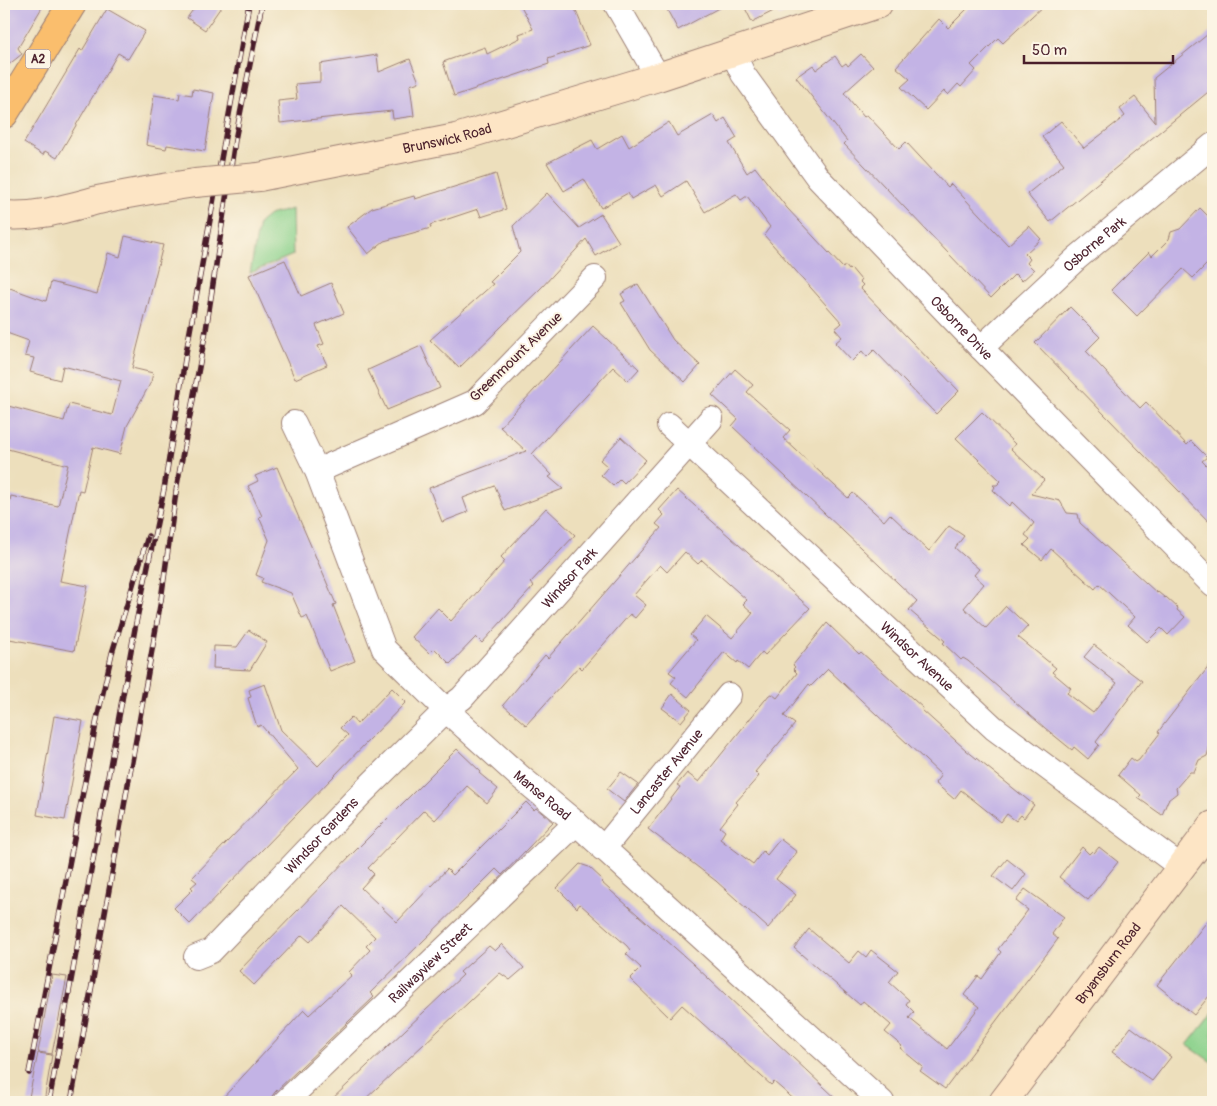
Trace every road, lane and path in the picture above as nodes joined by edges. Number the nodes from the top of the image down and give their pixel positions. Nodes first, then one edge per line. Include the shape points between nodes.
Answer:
1 (72, 4) edge
2 (616, 4) edge
3 (878, 4) edge
4 (733, 52) junction
5 (658, 77) junction
6 (4, 114) edge
7 (1213, 145) edge
8 (4, 216) edge
9 (595, 278) dead end
10 (980, 348) junction
11 (711, 419) dead end
12 (294, 423) dead end
13 (669, 425) dead end
14 (690, 443) junction
15 (317, 471) junction
16 (1213, 585) edge
17 (729, 694) dead end
18 (446, 710) junction
19 (576, 823) junction
20 (1213, 825) edge
21 (603, 849) junction
22 (1181, 867) junction
23 (196, 957) dead end
24 (285, 1102) edge
25 (882, 1102) edge
26 (1002, 1102) edge

1 - 6 main road, A2
2 - 5 street
3 - 4 main road, Brunswick Road
4 - 5 main road, Brunswick Road
4 - 10 street, Osborne Drive via 742,74 818,178
5 - 8 main road, Brunswick Road, bridge via 456,138 259,177 146,190 46,213
7 - 10 street, Osborne Park via 1077,258
9 - 15 street, Greenmount Avenue via 475,402
10 - 16 street, Osborne Drive
11 - 14 street, Windsor Park
12 - 15 street, Manse Road
13 - 14 street, Windsor Avenue
14 - 18 street, Windsor Park via 462,698
14 - 22 street, Windsor Avenue via 994,728
15 - 18 street, Manse Road via 384,648
17 - 21 street, Lancaster Avenue
18 - 19 street, Manse Road
18 - 23 street, Windsor Gardens via 211,951
19 - 21 street, Manse Road
19 - 24 street, Railwayview Street
20 - 22 main road, Bryansburn Road
21 - 25 street, Manse Road
22 - 26 main road, Bryansburn Road

